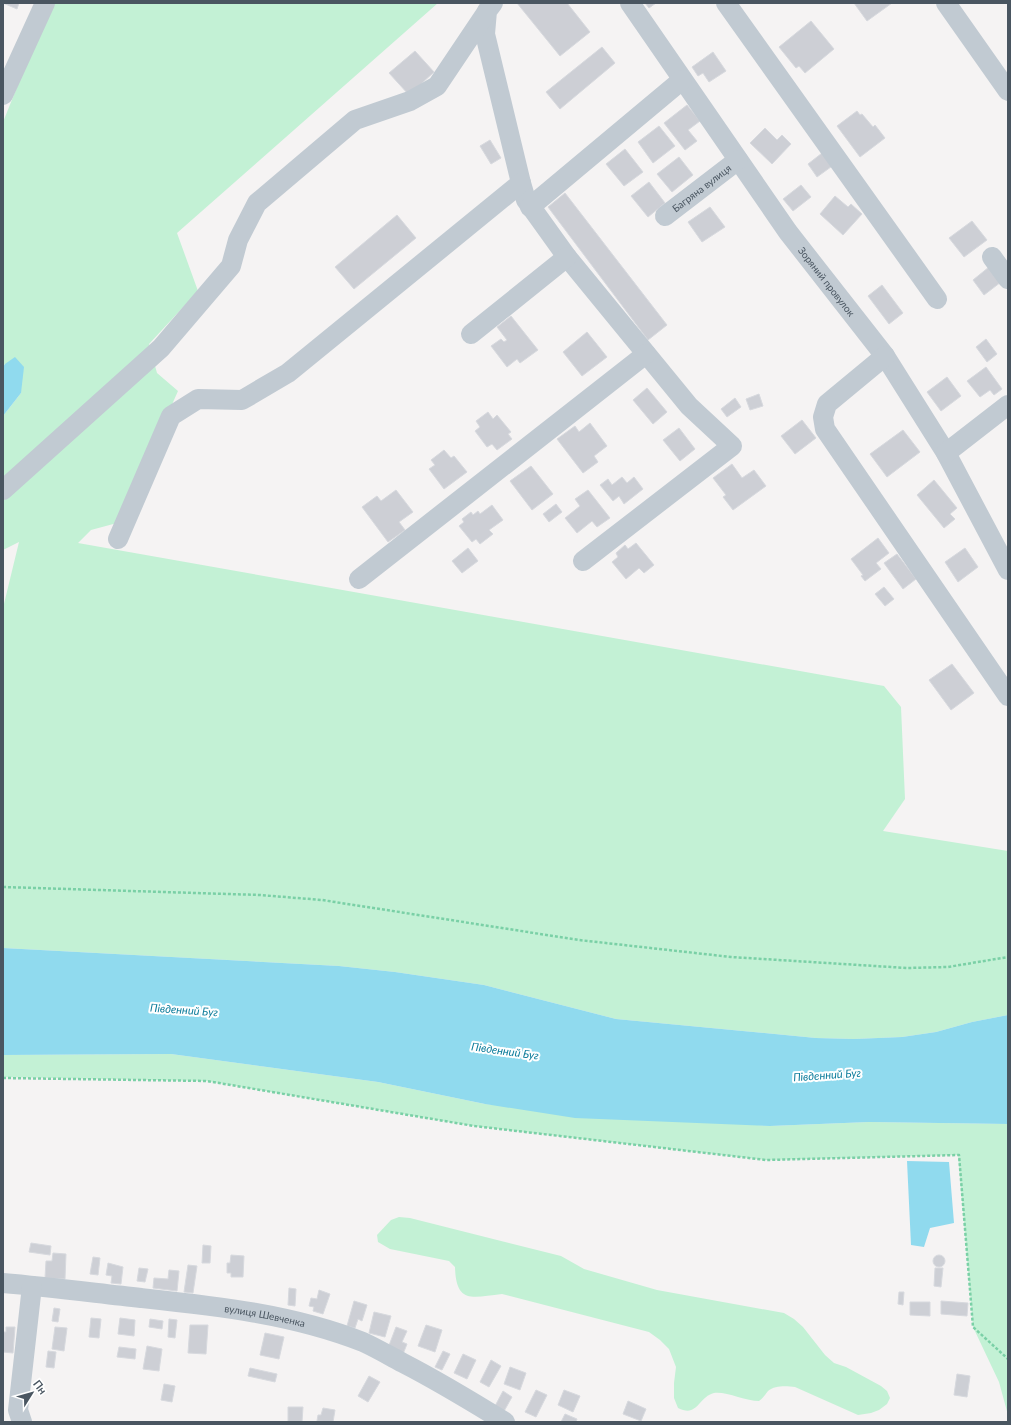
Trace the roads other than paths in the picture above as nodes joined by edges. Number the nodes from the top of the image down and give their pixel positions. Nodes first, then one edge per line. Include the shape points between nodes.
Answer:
1 (45, 3) edge
2 (630, 3) edge
3 (726, 3) edge
4 (946, 3) edge
5 (490, 7) edge
6 (682, 80) junction
7 (1008, 91) edge
8 (3, 96) edge
9 (738, 160) junction
10 (521, 183) junction
11 (530, 207) junction
12 (665, 216) dead end
13 (567, 257) junction
14 (992, 257) dead end
15 (1008, 280) edge
16 (937, 299) dead end
17 (471, 334) dead end
18 (646, 354) junction
19 (885, 356) junction
20 (1008, 405) edge
21 (946, 453) junction
22 (3, 490) edge
23 (118, 539) dead end
24 (583, 561) dead end
25 (1008, 570) edge
26 (359, 579) dead end
27 (1008, 696) edge
28 (3, 1283) edge
29 (32, 1286) junction
30 (22, 1422) edge
31 (505, 1422) edge

1 - 8 street
2 - 6 street, Зоряний провулок
3 - 16 street
4 - 7 street
5 - 10 street via 485,34
5 - 22 street via 437,86 410,101 355,120 258,203 238,240 231,266 161,348
6 - 9 street, Зоряний провулок
6 - 11 street
9 - 12 street, Багряна вулиця
9 - 19 street, Зоряний провулок via 788,232
10 - 11 street
10 - 23 street via 288,373 242,400 198,399 171,416
11 - 13 street
13 - 17 street
13 - 18 street
14 - 15 street
18 - 24 street via 689,406 732,446
18 - 26 street
19 - 21 street, Зоряний провулок
19 - 27 street via 827,404 822,417 825,429
20 - 21 street
21 - 25 street, Зоряний провулок
28 - 29 street, вулиця Шевченка
29 - 30 street via 18,1410
29 - 31 street, вулиця Шевченка via 240,1310 312,1326 364,1343 389,1355 441,1382

